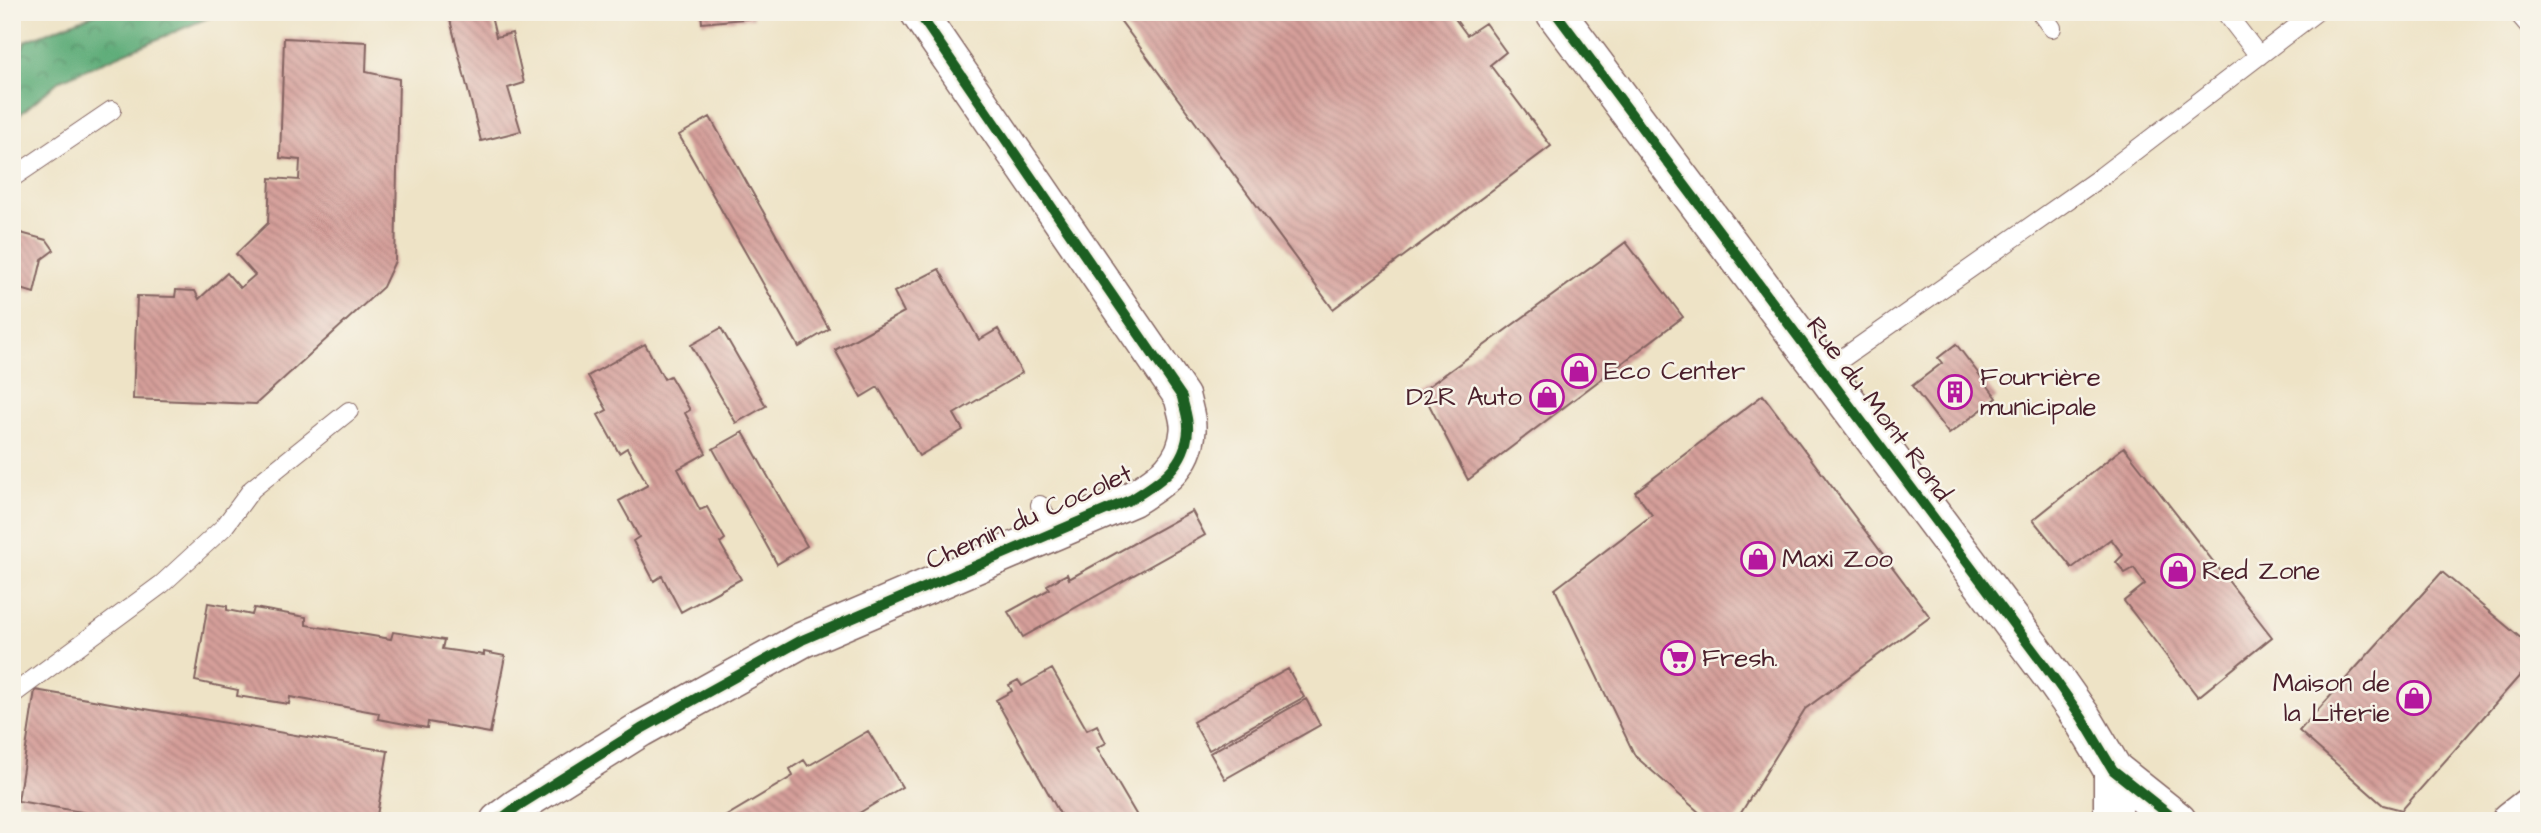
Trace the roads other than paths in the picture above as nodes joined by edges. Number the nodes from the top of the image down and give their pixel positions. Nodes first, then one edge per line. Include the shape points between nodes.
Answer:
1 (918, 12) edge
2 (1555, 12) edge
3 (2040, 12) edge
4 (2225, 12) edge
5 (2316, 12) edge
6 (2517, 12) edge
7 (2529, 26) edge
8 (2052, 28) dead end
9 (2259, 56) junction
10 (112, 110) dead end
11 (12, 178) edge
12 (1823, 372) junction
13 (349, 411) dead end
14 (12, 695) edge
15 (2113, 770) junction
16 (2529, 807) edge
17 (498, 821) edge
18 (2113, 821) edge
19 (2177, 821) edge
20 (2511, 821) edge

1 - 17 street, Chemin du Cocolet via 1182,397 1188,428 1183,455 1163,480 1132,499 1047,519 802,640 641,729
2 - 12 street, Rue du Mont Rond
3 - 8 lane
4 - 9 lane
5 - 9 lane
6 - 7 lane
9 - 12 lane via 2102,176
10 - 11 lane
12 - 15 street, Rue du Mont Rond via 2056,681
13 - 14 lane via 252,489 224,527 162,584
15 - 18 street
15 - 19 street, Rue du Mont Rond
16 - 20 street

